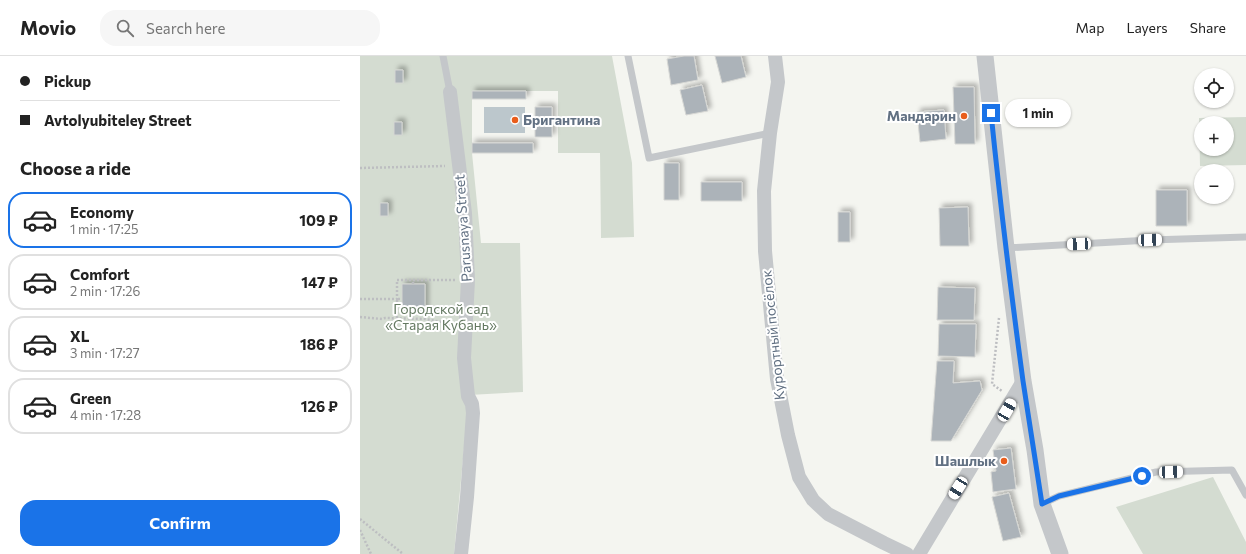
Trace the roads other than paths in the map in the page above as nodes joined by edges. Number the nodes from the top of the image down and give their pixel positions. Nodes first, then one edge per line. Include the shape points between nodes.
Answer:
1 (443, 56) edge
2 (628, 56) edge
3 (775, 56) edge
4 (986, 56) edge
5 (450, 92) joint
6 (770, 133) junction
7 (1246, 237) edge
8 (1006, 248) junction
9 (1023, 381) junction
10 (1246, 495) edge
11 (1042, 504) junction
12 (461, 554) edge
13 (907, 554) edge
14 (919, 554) edge
15 (1060, 554) edge

1 - 5 lane
2 - 6 lane via 649,158
3 - 6 street, Курортный посёлок via 778,82
4 - 8 street
5 - 12 street, Parusnaya Street via 464,213 468,280 464,358 468,396 473,413
6 - 13 street, Курортный посёлок via 764,191 769,305 781,408 799,477 814,500 828,514
7 - 8 lane
8 - 9 street
9 - 11 street
9 - 14 street
10 - 11 lane via 1232,470 1156,472 1059,496
11 - 15 street

